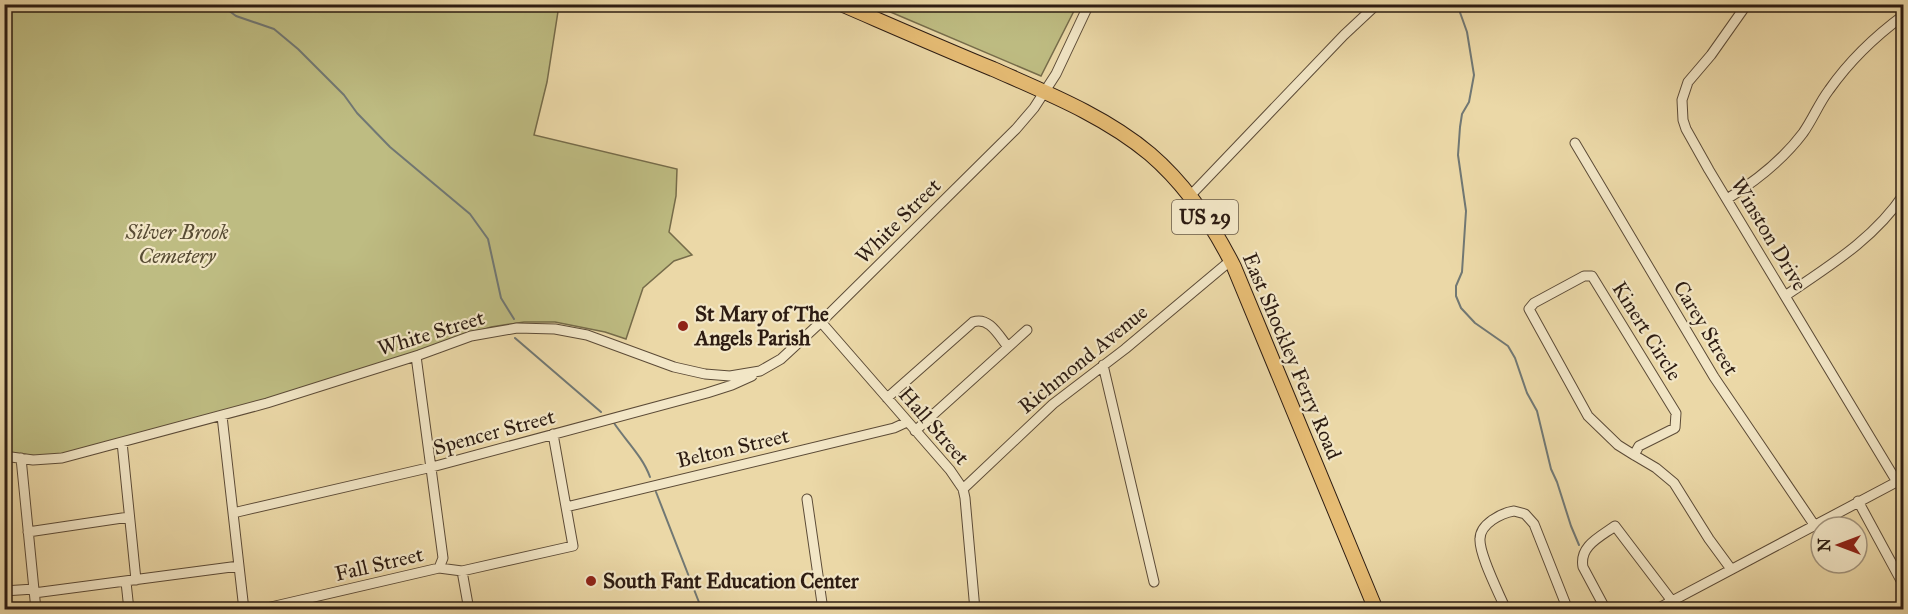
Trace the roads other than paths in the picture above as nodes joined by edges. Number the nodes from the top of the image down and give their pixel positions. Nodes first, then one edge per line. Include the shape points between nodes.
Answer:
1 (841, 4) edge
2 (1089, 4) edge
3 (1747, 4) edge
4 (1375, 6) edge
5 (1904, 15) edge
6 (1045, 93) junction
7 (1575, 143) dead end
8 (1904, 194) edge
9 (1190, 196) junction
10 (1727, 199) junction
11 (1230, 261) junction
12 (1785, 296) junction
13 (821, 322) junction
14 (1028, 330) dead end
15 (1008, 347) junction
16 (416, 356) junction
17 (1103, 364) junction
18 (759, 371) junction
19 (887, 398) junction
20 (222, 416) junction
21 (908, 422) junction
22 (915, 430) junction
23 (553, 434) junction
24 (122, 442) junction
25 (1634, 455) junction
26 (4, 456) edge
27 (21, 458) junction
28 (432, 467) junction
29 (1900, 480) edge
30 (963, 489) junction
31 (807, 499) dead end
32 (1858, 501) junction
33 (566, 507) junction
34 (233, 513) junction
35 (1834, 515) edge
36 (129, 517) junction
37 (1809, 517) edge
38 (1809, 529) edge
39 (28, 532) junction
40 (239, 566) junction
41 (439, 568) junction
42 (1731, 568) junction
43 (462, 571) junction
44 (131, 581) junction
45 (1154, 582) dead end
46 (1904, 586) edge
47 (4, 591) edge
48 (34, 591) junction
49 (1672, 600) junction
50 (36, 609) edge
51 (129, 609) edge
52 (244, 609) edge
53 (258, 609) edge
54 (469, 609) edge
55 (823, 609) edge
56 (975, 609) edge
57 (1376, 609) edge
58 (1506, 609) edge
59 (1568, 609) edge
60 (1606, 609) edge
61 (1656, 609) edge

1 - 6 highway, East Shockley Ferry Road / US 29
2 - 6 street, White Street
3 - 10 street, Winston Drive via 1688,82 1682,100 1686,129
4 - 9 street
5 - 10 street via 1878,34 1844,70 1789,150 1755,182
6 - 9 highway, East Shockley Ferry Road / US 29 via 1130,139 1158,161
6 - 13 street, White Street via 1016,129
7 - 37 street, Carey Street via 1720,387
8 - 12 street via 1878,226 1850,251
9 - 11 highway, East Shockley Ferry Road / US 29
10 - 12 street, Winston Drive
11 - 17 street, Richmond Avenue
11 - 57 highway, East Shockley Ferry Road / US 29
12 - 29 street, Winston Drive
13 - 18 street, White Street via 789,352
13 - 19 street, Hall Street
14 - 15 street
15 - 19 street via 987,322 973,322
15 - 22 street
16 - 18 street, White Street via 471,336 517,328 555,328 610,342 688,371 730,376
16 - 20 street, White Street
16 - 28 street, Fall Street
17 - 30 street, Richmond Avenue via 1053,404
17 - 45 street
18 - 23 street, Spencer Street via 730,386
19 - 21 street, Hall Street
20 - 24 street, White Street
20 - 34 street
21 - 22 street, Hall Street
21 - 33 street, Belton Street
22 - 30 street, Hall Street
23 - 28 street, Spencer Street
23 - 33 street
24 - 27 street, White Street via 62,458
24 - 36 street
25 - 25 street, Kinert Circle via 1588,416 1529,309 1584,276 1592,276 1676,413 1675,428 1639,446
25 - 42 street, Kinert Circle via 1674,483
26 - 27 street, White Street
27 - 39 street
28 - 34 street, Spencer Street
28 - 41 street, Fall Street via 443,558
29 - 32 street
30 - 56 street, Hall Street
31 - 55 street
32 - 35 street
32 - 46 street
33 - 43 street via 573,546
34 - 40 street
36 - 39 street
36 - 44 street
38 - 42 street
39 - 48 street
40 - 44 street
40 - 52 street
41 - 43 street
41 - 53 street, Fall Street
42 - 49 street
43 - 54 street
44 - 48 street
44 - 51 street
47 - 48 street
48 - 50 street
49 - 60 street via 1615,526 1589,544 1582,555 1583,567
49 - 61 street
58 - 59 street via 1479,536 1493,519 1514,511 1530,519

